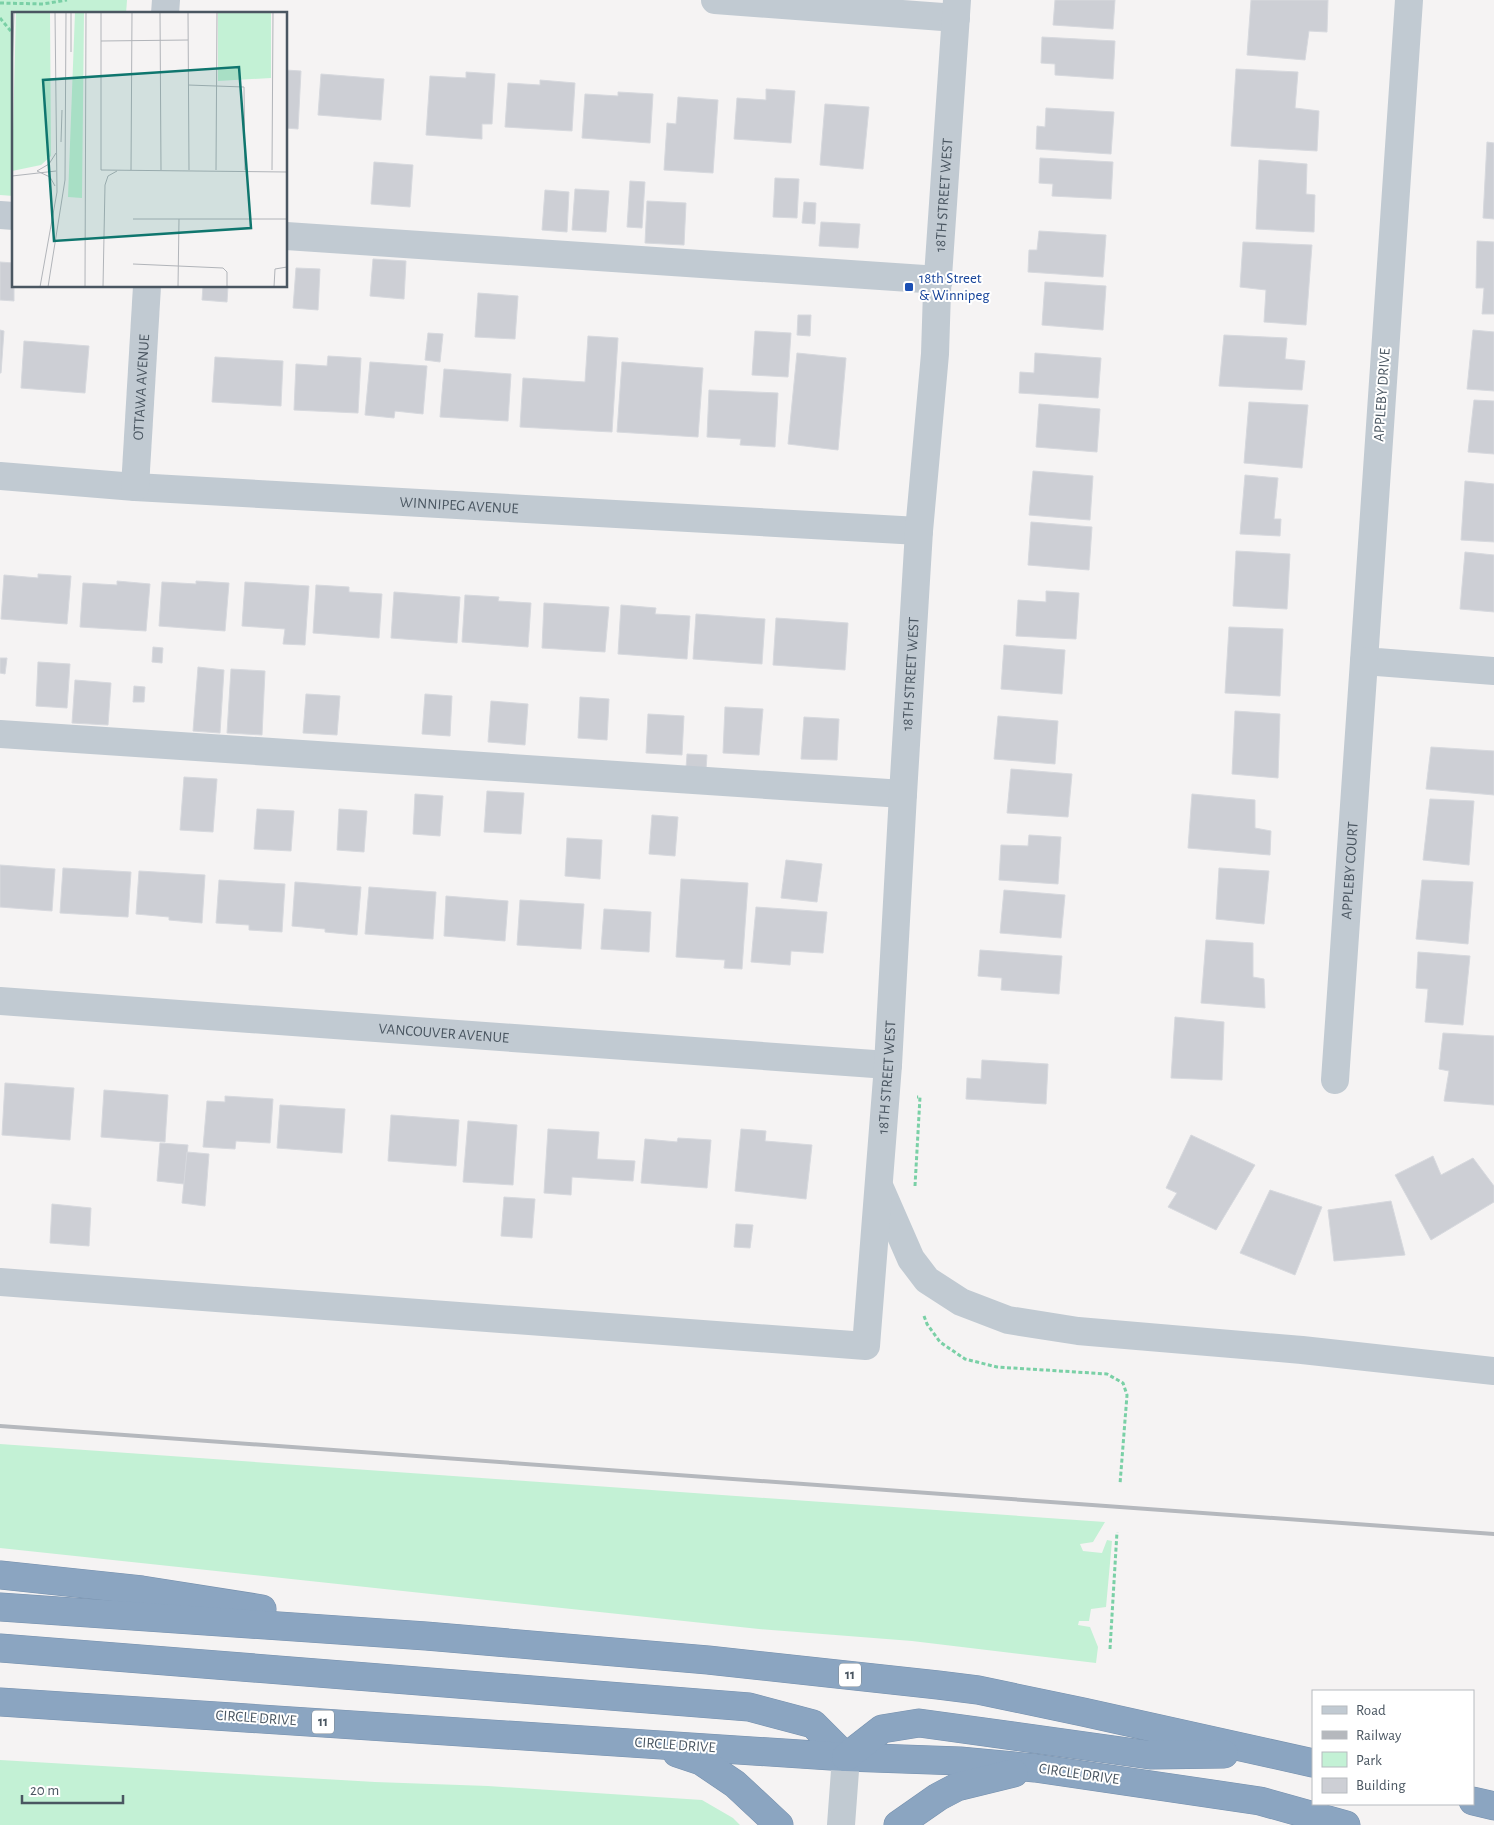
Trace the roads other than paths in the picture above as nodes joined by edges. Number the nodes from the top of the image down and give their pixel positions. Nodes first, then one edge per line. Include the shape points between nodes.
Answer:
1 (715, 0) edge
2 (1409, 0) edge
3 (957, 9) edge
4 (288, 236) edge
5 (939, 280) junction
6 (147, 288) edge
7 (0, 476) edge
8 (136, 487) junction
9 (919, 530) junction
10 (1364, 660) junction
11 (1494, 671) edge
12 (0, 734) edge
13 (903, 794) junction
14 (0, 1001) edge
15 (888, 1065) junction
16 (1335, 1080) dead end
17 (879, 1185) junction
18 (0, 1282) edge
19 (1494, 1371) edge
20 (0, 1575) edge
21 (0, 1608) edge
22 (426, 1636) junction
23 (0, 1648) edge
24 (0, 1702) edge
25 (647, 1743) junction
26 (1268, 1753) junction
27 (846, 1757) junction
28 (1312, 1763) edge
29 (1035, 1768) junction
30 (1474, 1801) edge
31 (1494, 1806) edge
32 (779, 1825) edge
33 (841, 1825) edge
34 (898, 1825) edge
35 (1346, 1825) edge

1 - 3 street
2 - 10 street, APPLEBY DRIVE
3 - 5 street, 18TH STREET WEST
4 - 5 street
5 - 9 street, 18TH STREET WEST
6 - 8 street, OTTAWA AVENUE
7 - 8 street, WINNIPEG AVENUE
8 - 9 street, WINNIPEG AVENUE
9 - 13 street, 18TH STREET WEST
10 - 11 street
10 - 16 street, APPLEBY COURT
12 - 13 street
13 - 15 street, 18TH STREET WEST
14 - 15 street, VANCOUVER AVENUE
15 - 17 street, 18TH STREET WEST
17 - 18 street, 18TH STREET WEST via 866,1346
17 - 19 street via 911,1259 927,1280 961,1302 1008,1320 1078,1332 1302,1350
20 - 22 highway via 142,1590
21 - 22 highway, 11
22 - 26 highway, 11 via 708,1660 978,1690
23 - 27 highway via 749,1706 813,1724
24 - 25 highway, CIRCLE DRIVE / 11
25 - 27 highway, CIRCLE DRIVE / 11
25 - 32 highway via 701,1760 735,1784
26 - 27 highway via 1150,1755 919,1723 882,1729
26 - 28 highway, 11
27 - 29 highway, CIRCLE DRIVE / 11 via 960,1761
27 - 33 street
29 - 34 highway via 957,1788
29 - 35 highway, CIRCLE DRIVE / 11 via 1260,1801
30 - 31 highway

